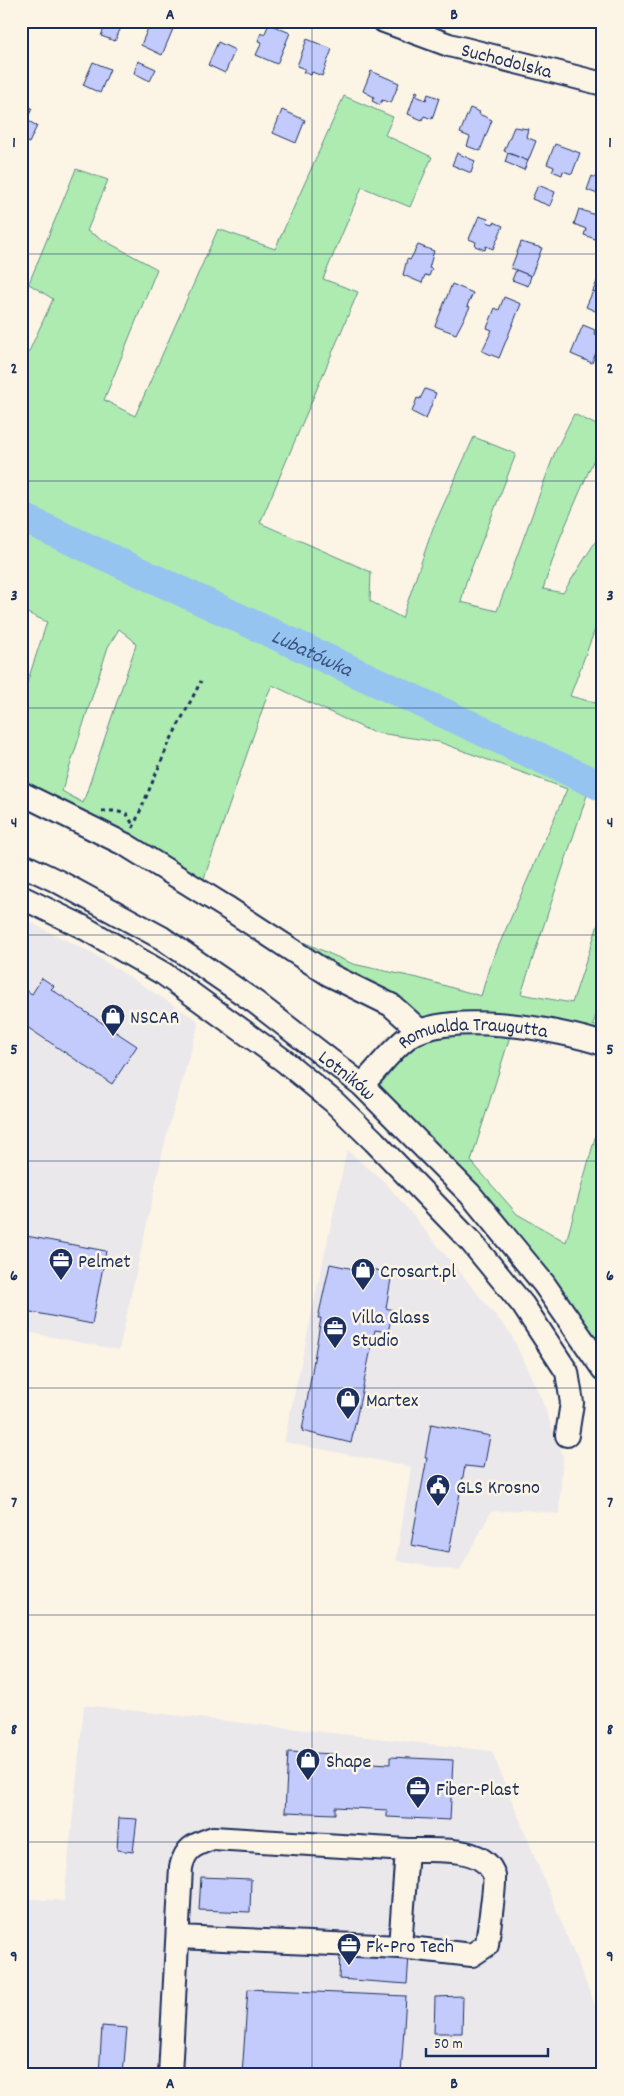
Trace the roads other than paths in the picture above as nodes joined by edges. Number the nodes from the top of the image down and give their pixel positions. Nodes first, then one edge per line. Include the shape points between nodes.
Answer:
1 (384, 21) edge
2 (603, 84) edge
3 (21, 792) edge
4 (21, 864) edge
5 (21, 897) edge
6 (420, 1031) junction
7 (603, 1044) edge
8 (362, 1085) junction
9 (603, 1369) edge
10 (567, 1435) dead end
11 (407, 1850) junction
12 (178, 1937) junction
13 (400, 1947) junction
14 (170, 2075) edge

1 - 2 street, Suchodolska via 449,45
3 - 6 street via 126,845 330,975 392,1005
4 - 8 street, Lotników via 162,938 255,1002
5 - 10 street via 89,930 164,974 283,1060 334,1102 374,1141 472,1242 523,1305 568,1372 572,1403
6 - 7 street, Romualda Traugutta via 443,1024 526,1027
6 - 8 street, Romualda Traugutta via 407,1038
8 - 9 street, Lotników via 470,1194 544,1284
11 - 12 street via 213,1838 195,1844 184,1855 181,1868
11 - 13 street
11 - 13 street via 463,1851 485,1862 494,1876 487,1945 472,1955
12 - 13 street
12 - 14 street

